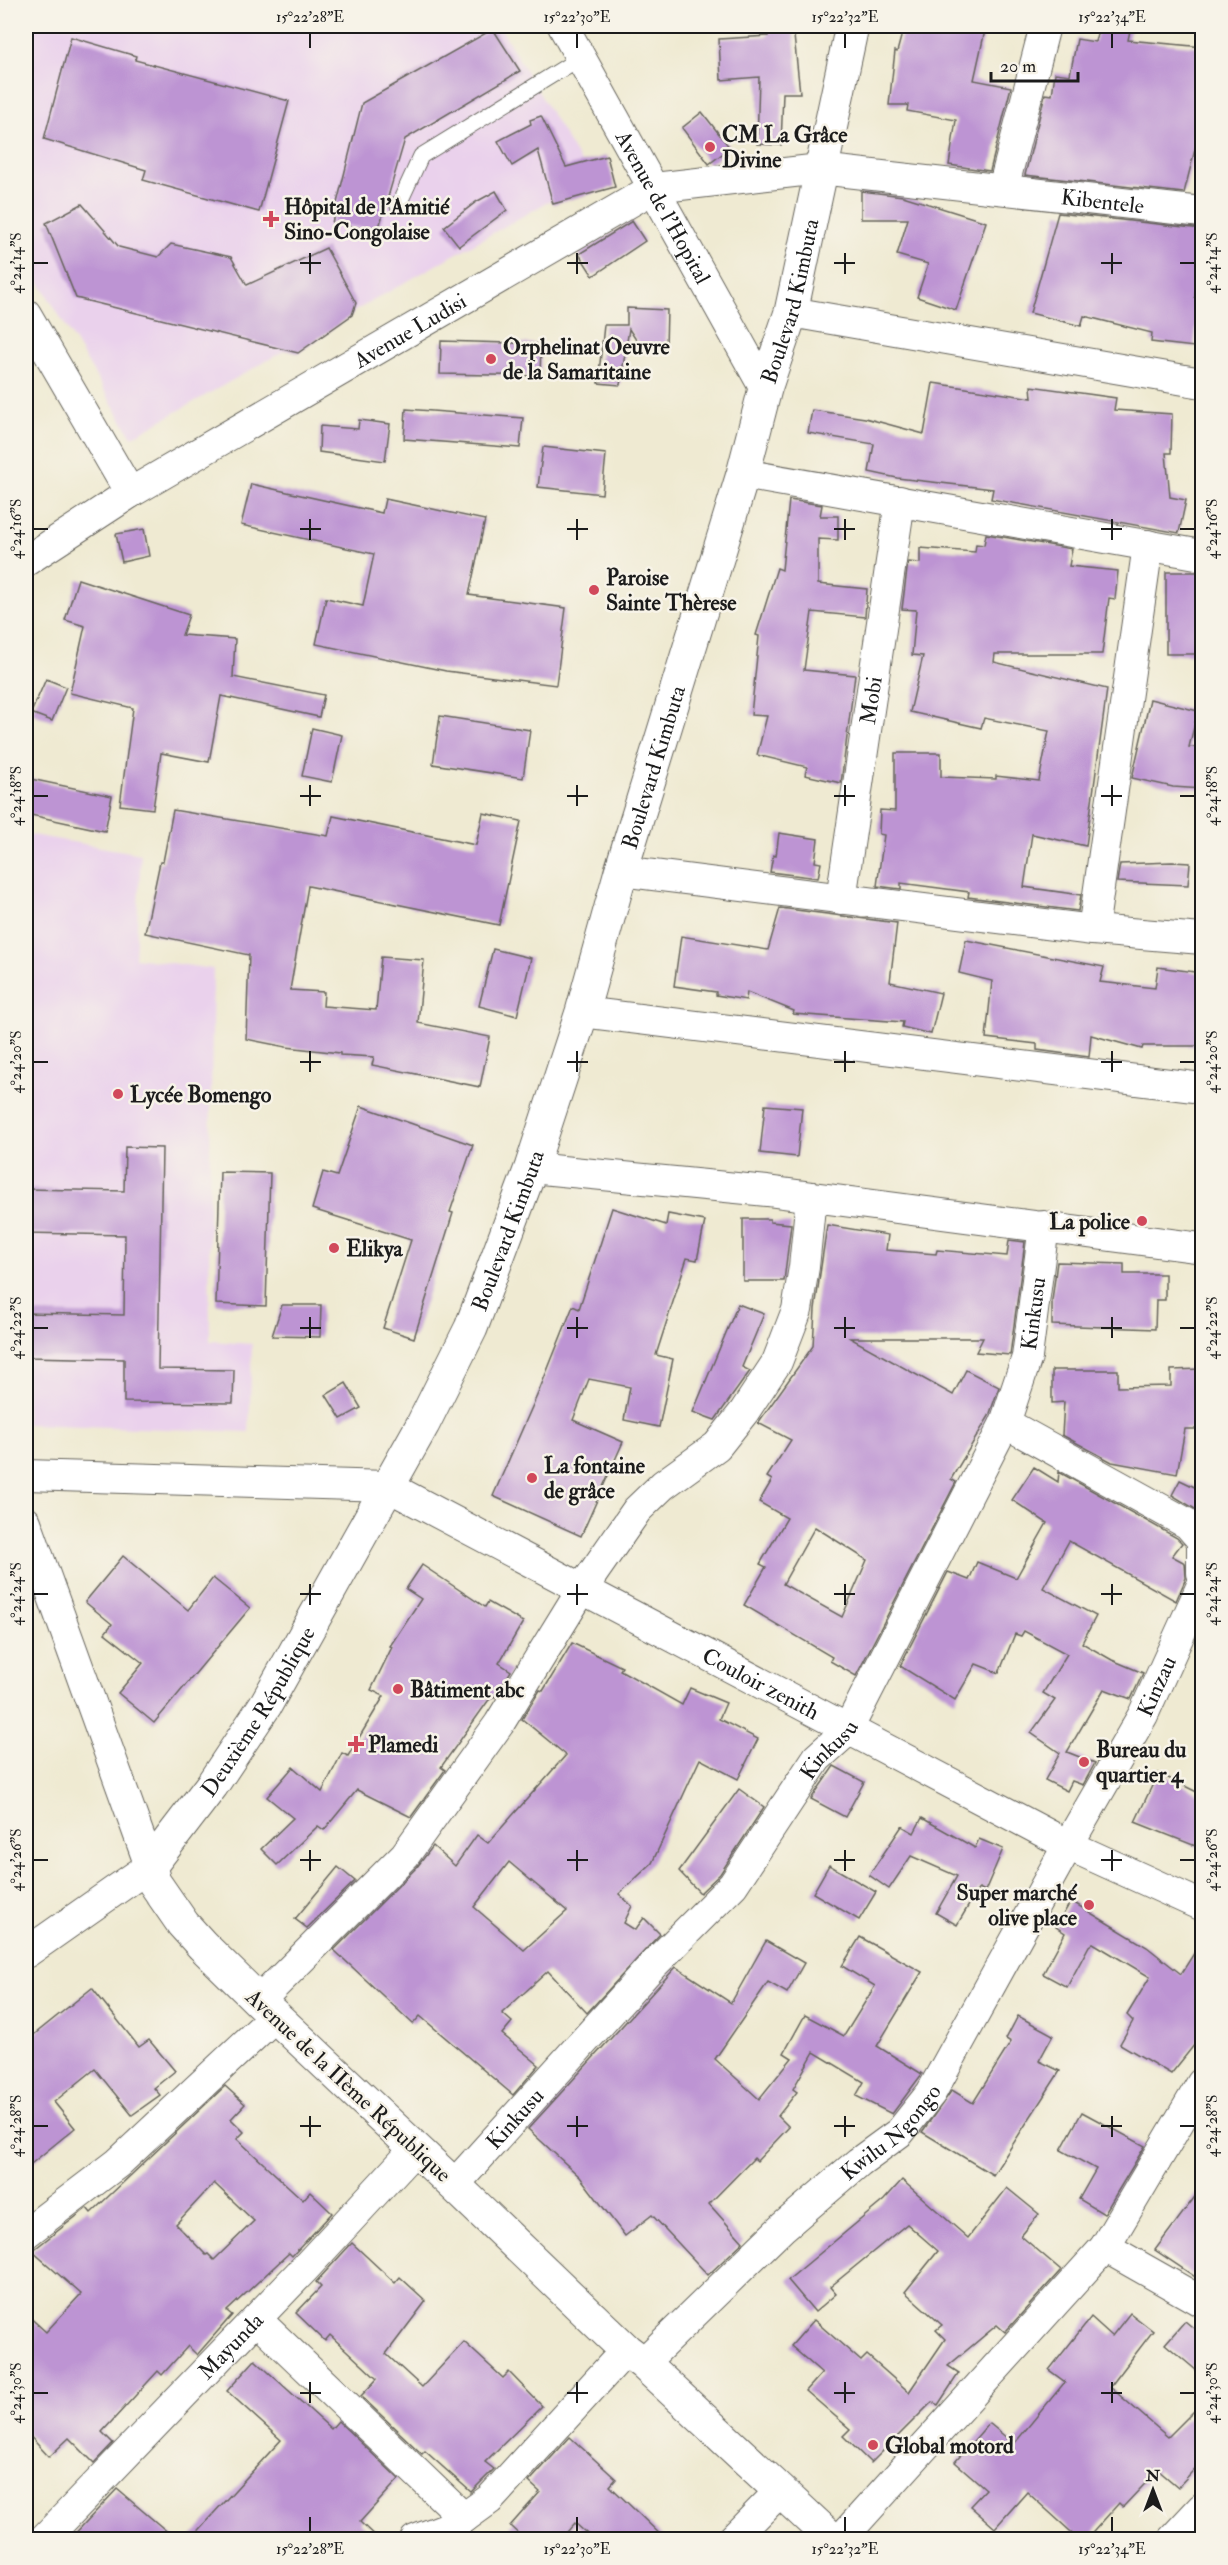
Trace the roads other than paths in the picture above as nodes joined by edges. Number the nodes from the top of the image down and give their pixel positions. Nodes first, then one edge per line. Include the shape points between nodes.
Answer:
1 (562, 26) edge
2 (852, 26) edge
3 (1045, 26) edge
4 (580, 58) junction
5 (820, 169) junction
6 (654, 188) junction
7 (1003, 189) junction
8 (398, 206) dead end
9 (1203, 212) edge
10 (790, 312) junction
11 (26, 314) edge
12 (1203, 383) edge
13 (765, 389) junction
14 (743, 474) junction
15 (130, 493) junction
16 (900, 501) junction
17 (1148, 545) junction
18 (1203, 555) edge
19 (26, 561) edge
20 (621, 871) junction
21 (841, 899) junction
22 (1093, 930) junction
23 (1203, 939) edge
24 (582, 1012) junction
25 (1203, 1088) edge
26 (531, 1168) junction
27 (811, 1197) junction
28 (1044, 1226) junction
29 (1203, 1248) edge
30 (1005, 1423) junction
31 (26, 1475) edge
32 (387, 1486) junction
33 (26, 1522) edge
34 (1203, 1573) edge
35 (1203, 1585) edge
36 (582, 1589) junction
37 (847, 1731) junction
38 (1068, 1845) junction
39 (150, 1866) junction
40 (1203, 1906) edge
41 (26, 1953) edge
42 (267, 2009) junction
43 (1203, 2083) edge
44 (416, 2149) junction
45 (454, 2184) junction
46 (26, 2233) edge
47 (1105, 2247) junction
48 (1203, 2302) edge
49 (256, 2319) junction
50 (634, 2356) junction
51 (780, 2492) junction
52 (1203, 2508) edge
53 (464, 2518) junction
54 (43, 2540) edge
55 (415, 2540) edge
56 (732, 2540) edge
57 (833, 2540) edge
58 (840, 2540) edge
59 (1172, 2540) edge

1 - 4 street, Avenue de l'Hopital
2 - 5 street, Boulevard Kimbuta
3 - 7 street
4 - 6 street, Avenue de l'Hopital
4 - 8 lane via 421,156
5 - 6 street, Avenue Ludisi
5 - 7 street, Kibentele
5 - 10 street, Boulevard Kimbuta
6 - 13 street, Avenue de l'Hopital
6 - 15 street, Avenue Ludisi
7 - 9 street, Kibentele
10 - 12 street
10 - 13 street, Boulevard Kimbuta
11 - 15 street
13 - 14 street, Boulevard Kimbuta
14 - 16 street
14 - 20 street, Boulevard Kimbuta
15 - 19 street, Avenue Ludisi
16 - 17 street
16 - 21 street, Mobi
17 - 18 street
17 - 22 street
20 - 21 street
20 - 24 street, Boulevard Kimbuta
21 - 22 street
22 - 23 street
24 - 25 street
24 - 26 street, Boulevard Kimbuta
26 - 27 street
26 - 32 street, Boulevard Kimbuta via 471,1328
27 - 28 street
27 - 36 street via 797,1310 777,1362 717,1446 663,1485 637,1510
28 - 29 street
28 - 30 street, Kinkusu via 1027,1357
30 - 34 street via 1188,1524 1202,1540
30 - 37 street, Kinkusu
31 - 32 street
32 - 36 street, Couloir zenith
32 - 39 street, Deuxième République via 266,1704 212,1785
33 - 39 street, Avenue de la IIème République
35 - 38 street, Kinzau via 1143,1715
36 - 37 street, Couloir zenith
36 - 42 street via 499,1724 405,1855
37 - 38 street, Couloir zenith
37 - 45 street, Kinkusu via 817,1758 733,1885 652,1966
38 - 40 street, Couloir zenith
38 - 50 street, Kwilu Ngongo via 932,2093 917,2113 900,2132 859,2162
39 - 41 street
39 - 42 street, Avenue de la IIème République via 154,1882 183,1924
42 - 44 street, Avenue de la IIème République
42 - 46 street via 118,2163
43 - 47 street
44 - 45 street, Avenue de la IIème République
44 - 49 street, Mayunda
45 - 50 street, Avenue de la IIème République
47 - 48 street
47 - 58 street
49 - 53 street
49 - 54 street, Mayunda
50 - 51 street, Avenue de la IIème République
50 - 53 street via 490,2499
51 - 56 street
51 - 57 street, Avenue de la IIème République
52 - 59 street
53 - 55 street

